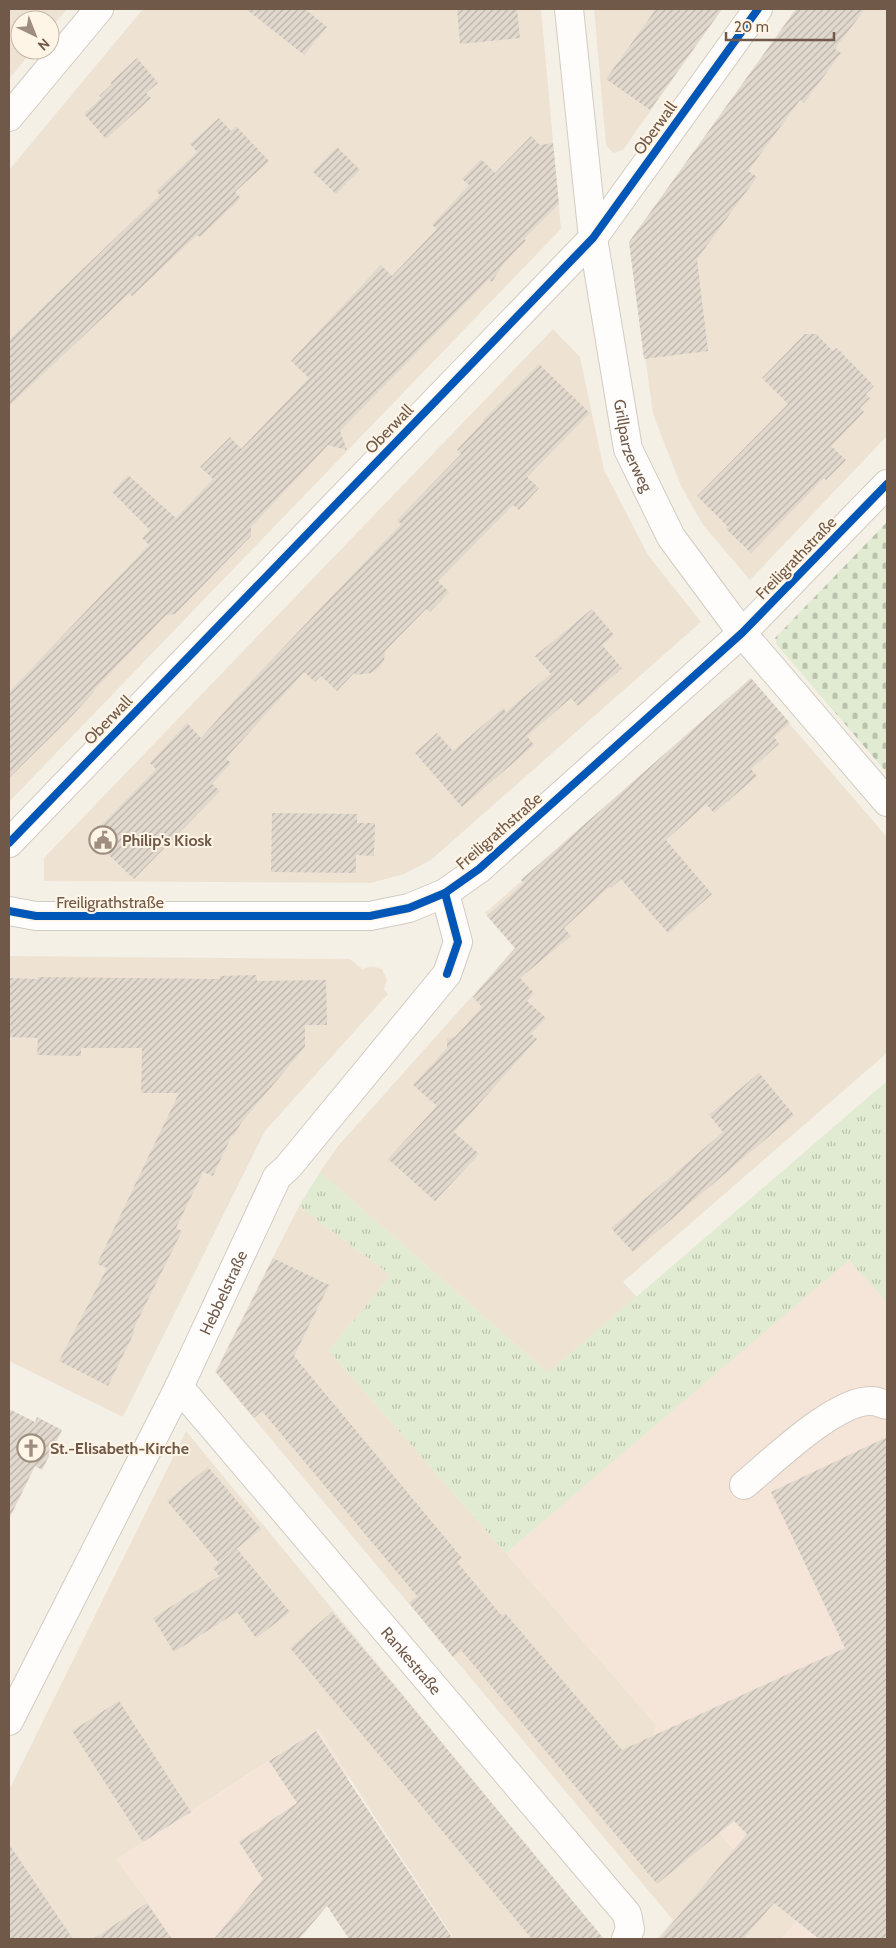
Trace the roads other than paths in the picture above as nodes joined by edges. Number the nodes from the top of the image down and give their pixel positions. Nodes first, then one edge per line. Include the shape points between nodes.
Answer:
1 (99, 9) edge
2 (569, 9) edge
3 (758, 9) edge
4 (9, 117) edge
5 (593, 238) junction
6 (887, 484) edge
7 (742, 633) junction
8 (887, 802) edge
9 (9, 843) edge
10 (445, 893) junction
11 (9, 911) edge
12 (179, 1387) junction
13 (887, 1405) edge
14 (744, 1485) dead end
15 (9, 1721) edge
16 (626, 1939) edge

1 - 4 street
2 - 5 street, Grillparzerweg
3 - 5 street, Oberwall
5 - 7 street, Grillparzerweg via 628,449 670,537
5 - 9 street, Oberwall
6 - 7 street, Freiligrathstraße
7 - 8 street, Grillparzerweg
7 - 10 street, Freiligrathstraße via 478,869
10 - 11 street, Freiligrathstraße via 409,908 370,916 36,916
10 - 12 street, Hebbelstraße via 458,942 447,974 277,1177
12 - 15 street, Hebbelstraße
12 - 16 street, Rankestraße via 627,1914 630,1929
13 - 14 street via 872,1401 848,1406 819,1423

